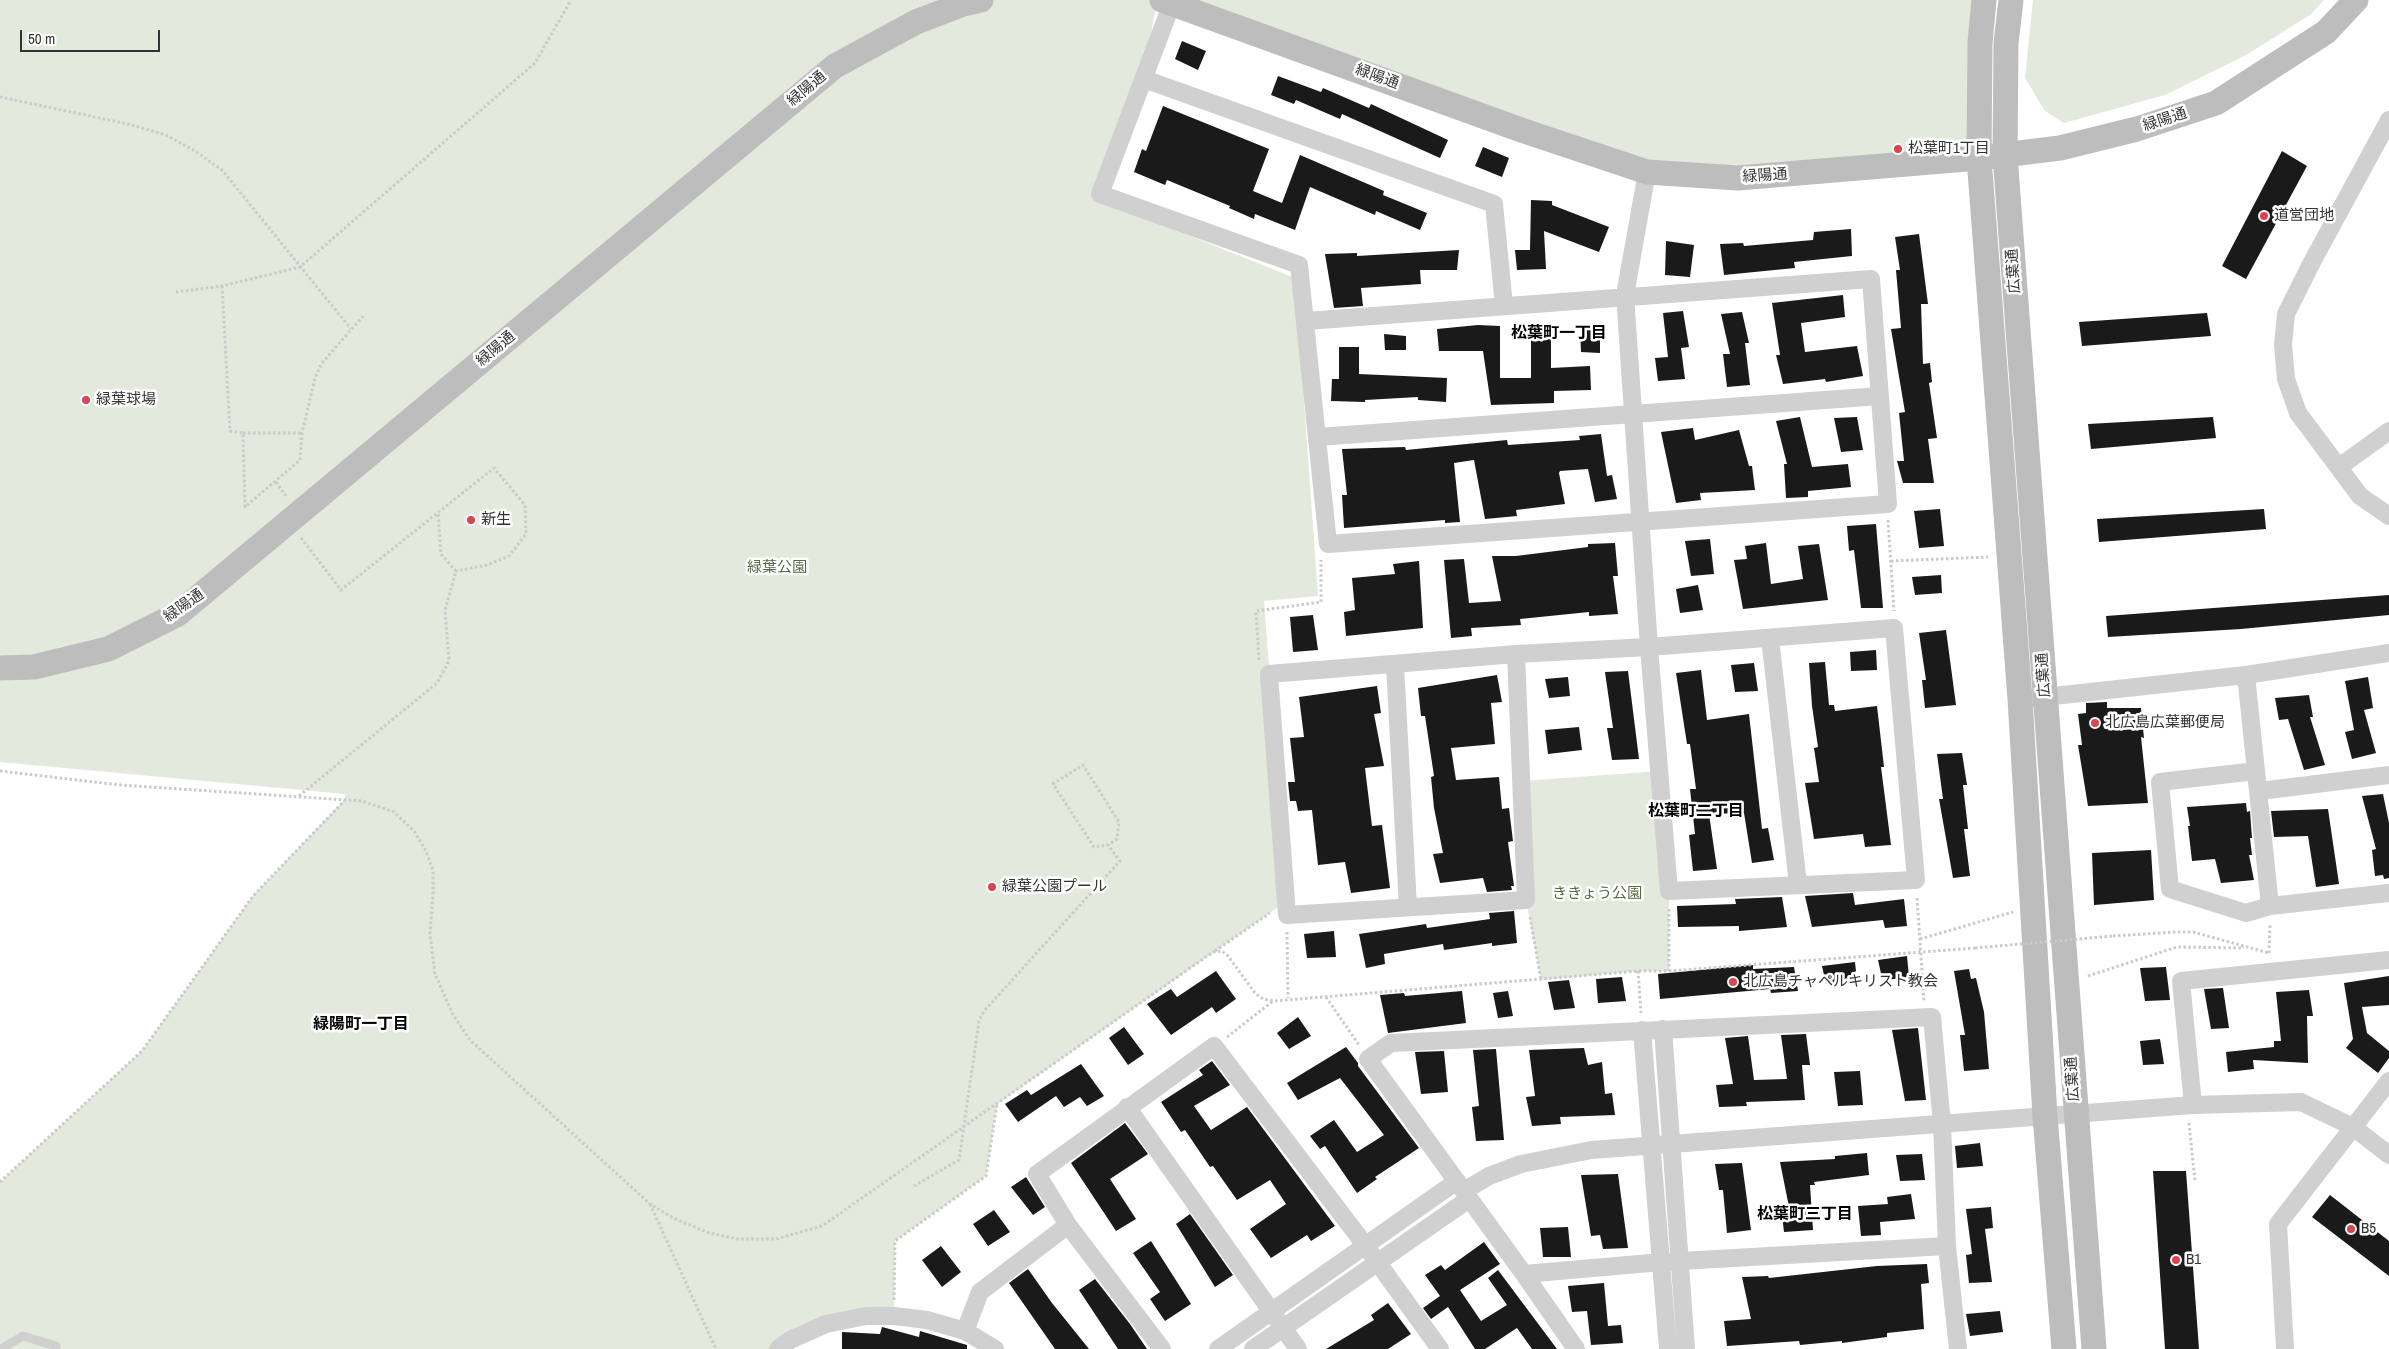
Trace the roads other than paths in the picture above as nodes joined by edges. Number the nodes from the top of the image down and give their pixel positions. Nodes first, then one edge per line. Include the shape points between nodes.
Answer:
1 (981, 0) edge
2 (1984, 0) edge
3 (2011, 0) edge
4 (2356, 0) edge
5 (1167, 1) edge
6 (1144, 79) junction
7 (2389, 120) edge
8 (2005, 155) junction
9 (1979, 158) junction
10 (1648, 172) junction
11 (1625, 295) junction
12 (1504, 306) junction
13 (1306, 321) junction
14 (1880, 396) junction
15 (1634, 415) junction
16 (2389, 431) edge
17 (1318, 437) junction
18 (2339, 467) junction
19 (2389, 516) edge
20 (1640, 522) junction
21 (1770, 638) junction
22 (1649, 647) junction
23 (2389, 653) edge
24 (1516, 654) junction
25 (1395, 665) junction
26 (0, 668) edge
27 (2246, 675) junction
28 (2046, 697) junction
29 (2020, 699) junction
30 (2256, 771) junction
31 (2389, 775) edge
32 (2260, 791) junction
33 (1798, 884) junction
34 (2389, 893) edge
35 (2270, 906) junction
36 (1408, 907) junction
37 (2389, 960) edge
38 (1663, 1029) junction
39 (1642, 1030) junction
40 (2389, 1081) edge
41 (2190, 1105) junction
42 (1127, 1107) junction
43 (2075, 1114) junction
44 (2046, 1116) junction
45 (1942, 1124) junction
46 (2353, 1127) junction
47 (1671, 1144) junction
48 (1650, 1145) junction
49 (2389, 1155) edge
50 (1463, 1190) junction
51 (1068, 1225) junction
52 (1365, 1246) junction
53 (1947, 1246) junction
54 (1671, 1261) junction
55 (1377, 1262) junction
56 (1524, 1274) junction
57 (1272, 1311) junction
58 (1283, 1328) junction
59 (965, 1331) junction
60 (1, 1349) edge
61 (56, 1349) edge
62 (778, 1349) edge
63 (995, 1349) edge
64 (1162, 1349) edge
65 (1218, 1349) edge
66 (1253, 1349) edge
67 (1298, 1349) edge
68 (1440, 1349) edge
69 (1576, 1349) edge
70 (1668, 1349) edge
71 (1686, 1349) edge
72 (1958, 1349) edge
73 (2064, 1349) edge
74 (2094, 1349) edge
75 (2285, 1349) edge

1 - 26 street, 緑陽通 via 916,22 835,66 178,614 108,648 34,667
2 - 9 street, 広葉通 via 1980,43
3 - 8 street, 広葉通 via 2006,43
4 - 8 street, 緑陽通 via 2326,32 2216,103 2137,129 2060,148
5 - 6 street
5 - 10 street, 緑陽通 via 1524,131
6 - 12 street via 1494,204
6 - 13 street via 1100,194 1299,265
7 - 18 street via 2286,314 2283,345 2286,379 2298,413
8 - 9 street, 緑陽通
8 - 28 street, 広葉通
9 - 10 street, 緑陽通 via 1738,178
9 - 29 street, 広葉通
10 - 11 street
11 - 12 street
11 - 14 street via 1871,279
11 - 15 street
12 - 13 street
13 - 17 street
14 - 15 street
14 - 20 street via 1888,504
15 - 17 street
15 - 20 street
16 - 18 street
17 - 20 street via 1328,544
18 - 19 street via 2360,496
20 - 22 street
21 - 22 street
21 - 33 street
21 - 33 street via 1894,628 1916,880
22 - 24 street
22 - 33 street via 1668,891
23 - 27 street
24 - 25 street
24 - 36 street via 1526,900
25 - 36 street
25 - 36 street via 1269,674 1287,908
27 - 28 street
27 - 30 street
28 - 29 street
28 - 43 street, 広葉通
29 - 44 street, 広葉通
30 - 32 street
30 - 35 street via 2160,782 2170,889 2246,913
31 - 32 street
32 - 35 street
34 - 35 street
37 - 41 street via 2181,981
38 - 39 street
38 - 45 street via 1932,1017
38 - 47 street
39 - 48 street
39 - 50 street via 1391,1043 1368,1059
40 - 46 street
41 - 43 street
41 - 46 street via 2301,1102
42 - 51 street via 1037,1174
42 - 52 street via 1214,1046
42 - 57 street
43 - 44 street
43 - 74 street, 広葉通
44 - 45 street
44 - 73 street, 広葉通
45 - 47 street
45 - 53 street
46 - 49 street
46 - 75 street via 2278,1224
47 - 48 street
47 - 54 street
48 - 50 street via 1591,1150 1522,1164
48 - 54 street
50 - 52 street
50 - 55 street
50 - 56 street
51 - 59 street via 980,1292
51 - 64 street
52 - 55 street
52 - 57 street
53 - 54 street
53 - 72 street
54 - 56 street
54 - 70 street
54 - 71 street
55 - 58 street
55 - 68 street
56 - 69 street
57 - 58 street
57 - 65 street
58 - 66 street
58 - 67 street
59 - 62 street via 927,1320 866,1316 826,1324
59 - 63 street
60 - 61 lane via 24,1336 56,1346

